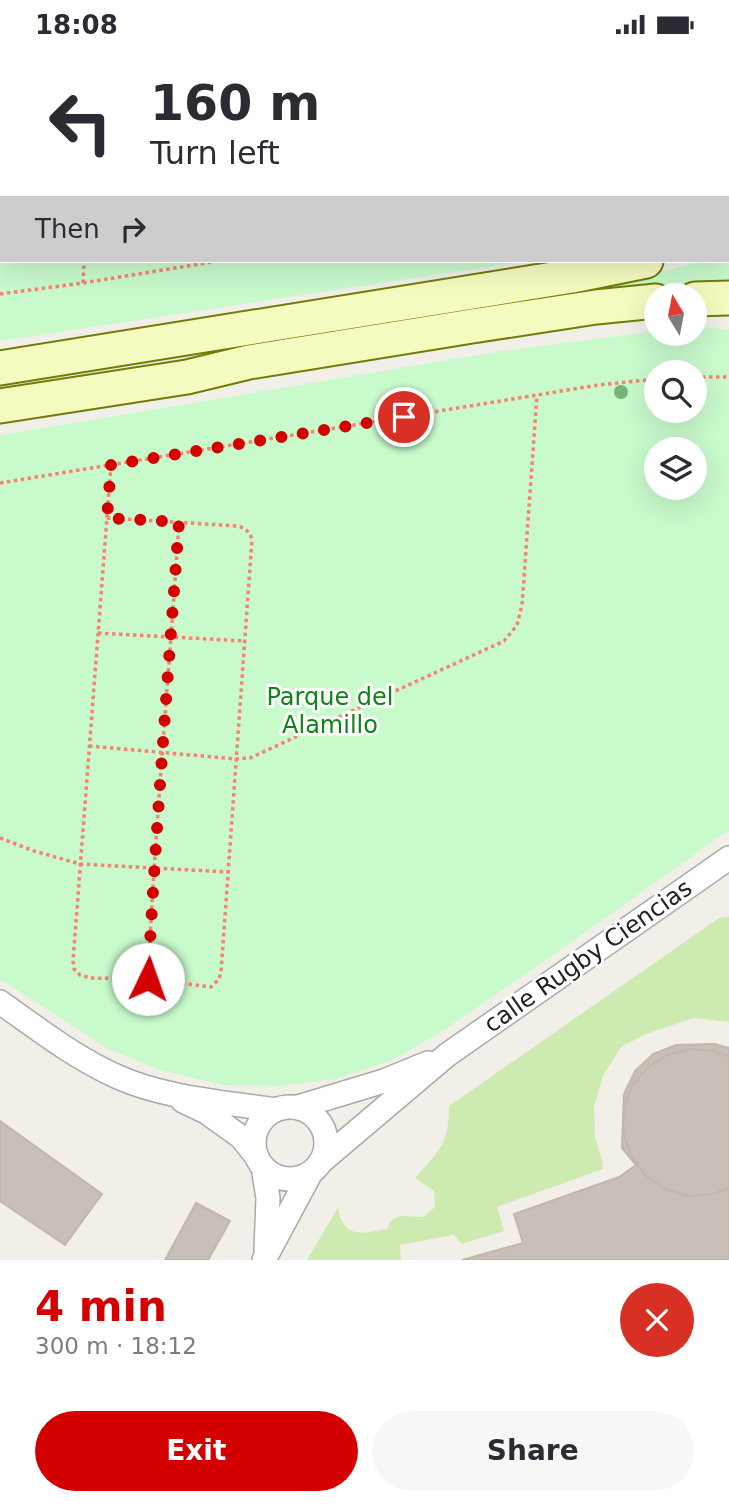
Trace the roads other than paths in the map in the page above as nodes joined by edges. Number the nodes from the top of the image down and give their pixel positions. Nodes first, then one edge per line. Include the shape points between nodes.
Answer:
1 (637, 263) edge
2 (729, 298) edge
3 (707, 299) edge
4 (644, 302) edge
5 (707, 312) edge
6 (729, 313) edge
7 (644, 317) edge
8 (0, 368) edge
9 (187, 377) junction
10 (0, 406) edge
11 (729, 858) edge
12 (0, 1002) edge
13 (447, 1055) junction
14 (168, 1093) junction
15 (298, 1107) junction
16 (275, 1110) junction
17 (260, 1162) junction
18 (316, 1167) junction
19 (265, 1258) edge

1 - 8 main road
2 - 3 main road
4 - 9 main road via 249,362
5 - 6 main road
7 - 9 main road via 255,377
9 - 10 main road
11 - 13 street, calle Rugby Ciencias
12 - 14 street via 82,1059 120,1078
13 - 15 street via 384,1081
13 - 18 street
14 - 16 street
14 - 17 street via 241,1137
15 - 16 street
15 - 18 street via 309,1111 324,1127 327,1149
16 - 17 street via 265,1116 255,1135
17 - 18 street via 271,1174 290,1179 301,1178
17 - 19 street via 268,1198
18 - 19 street

